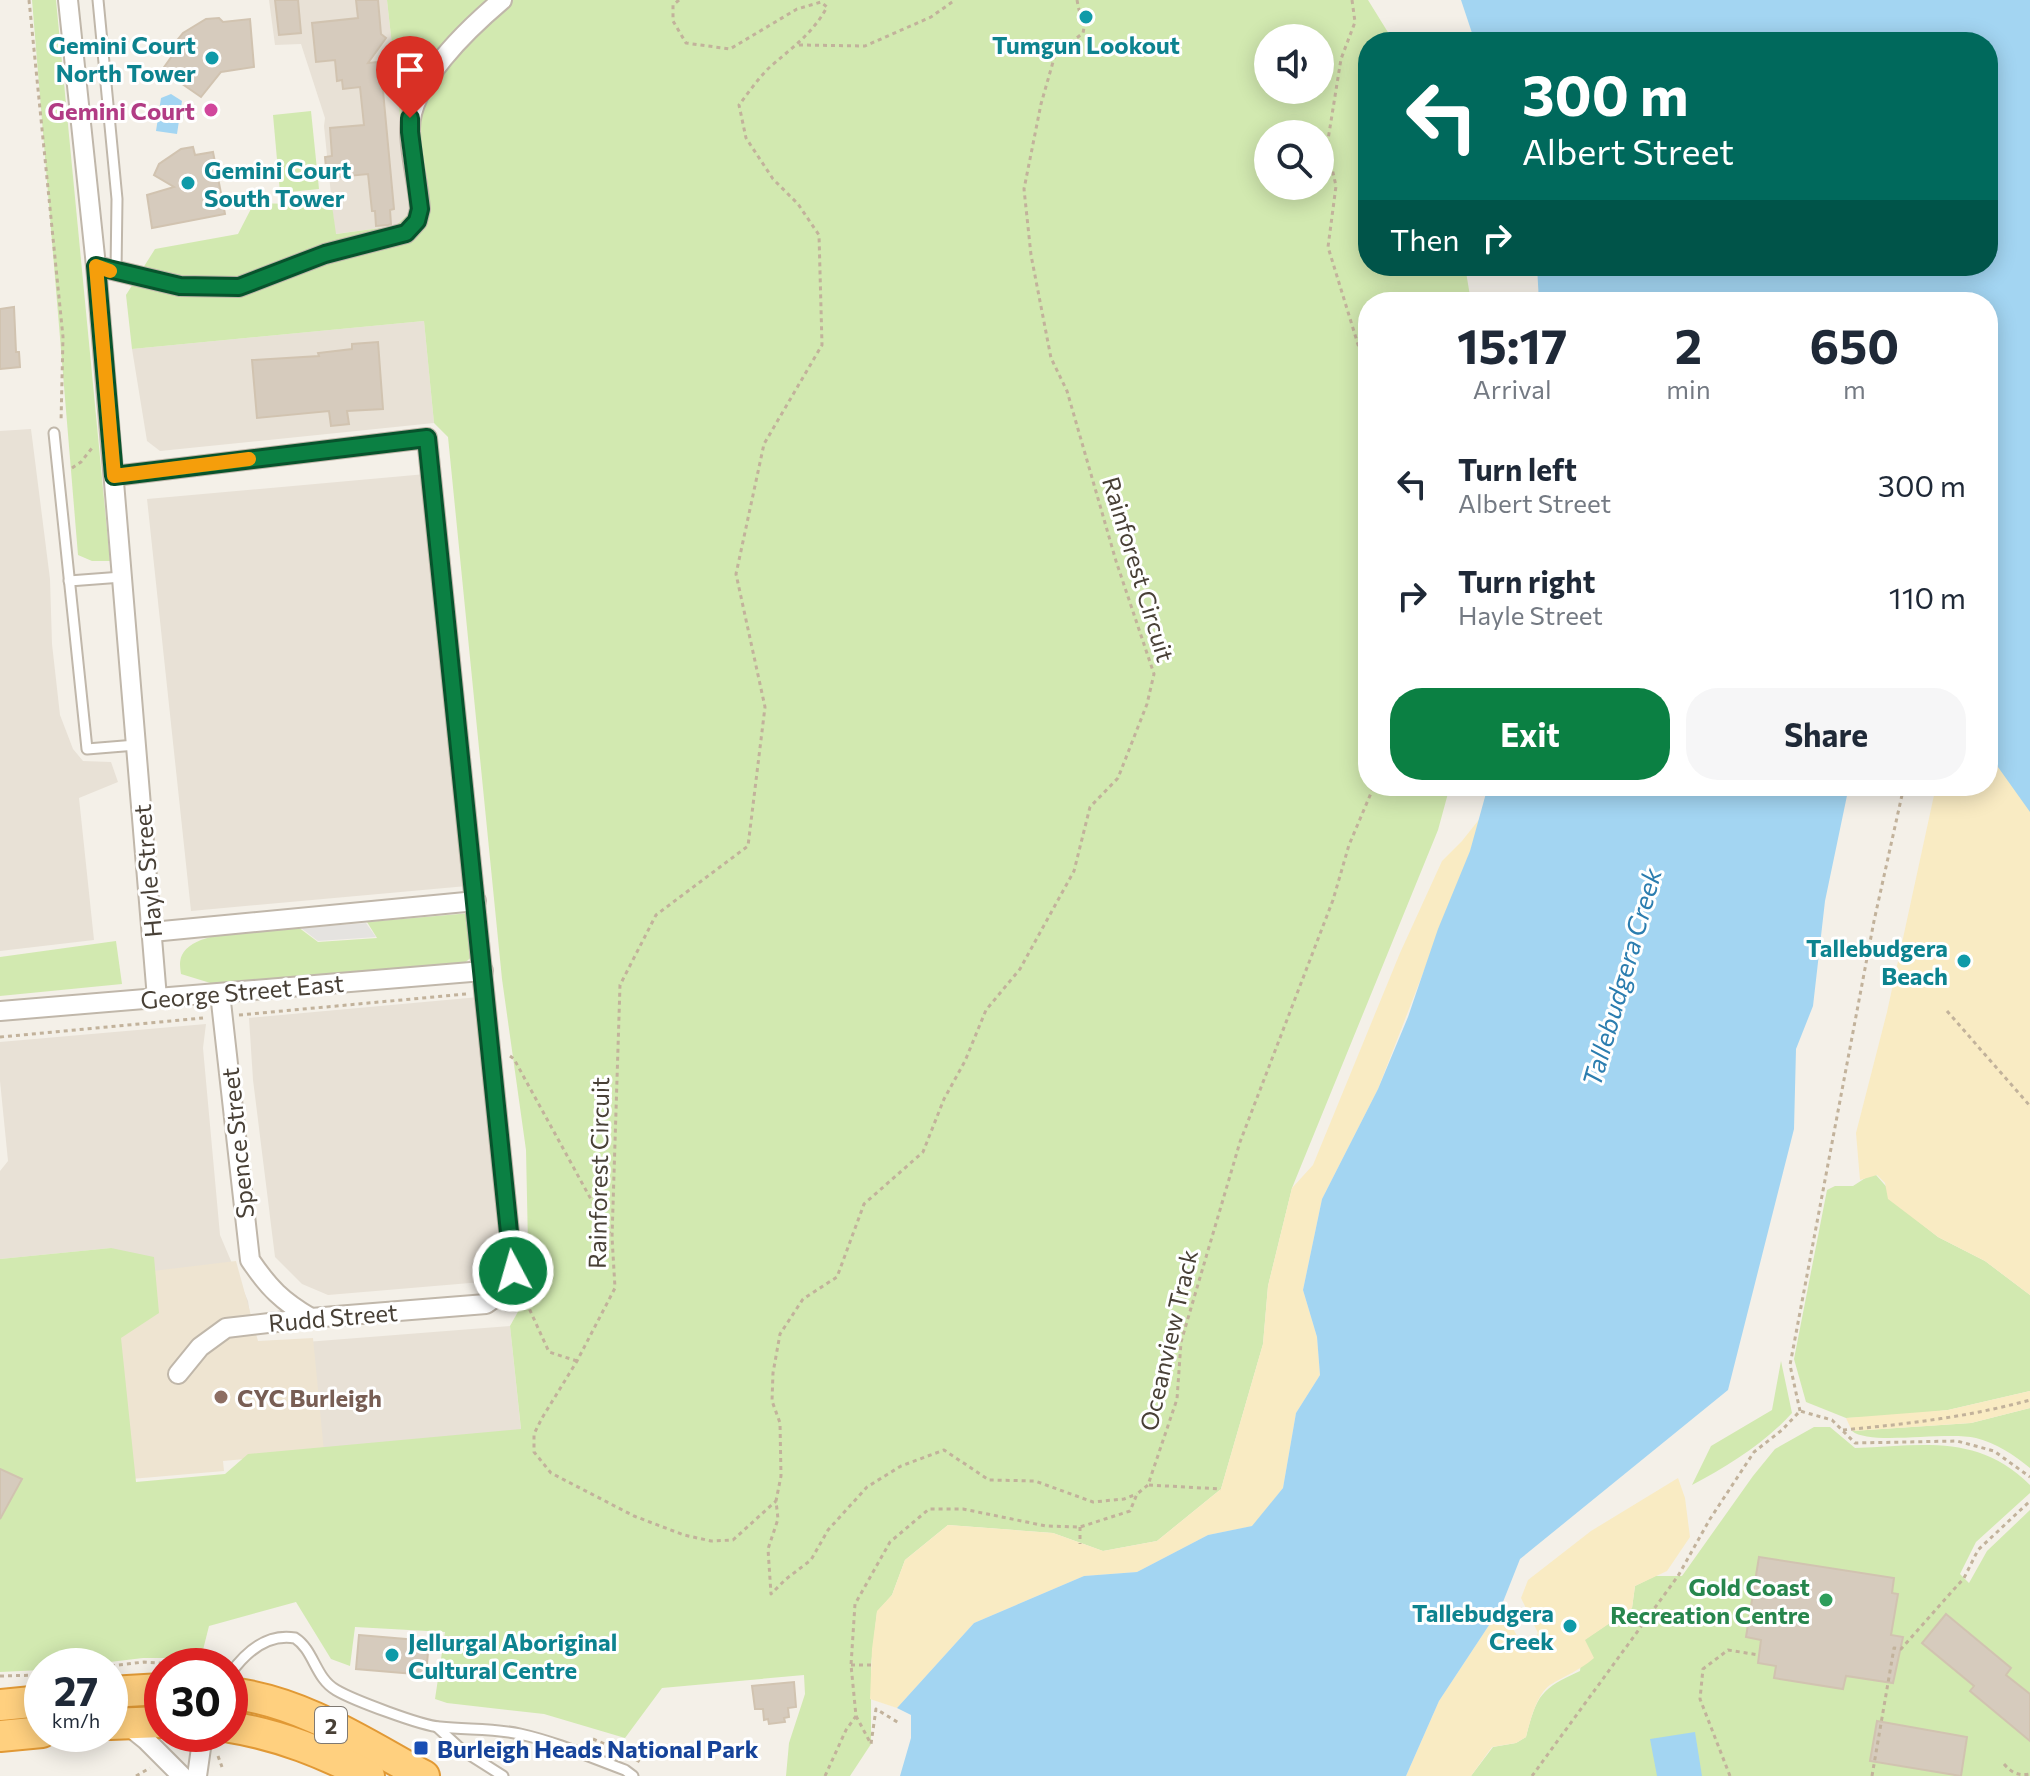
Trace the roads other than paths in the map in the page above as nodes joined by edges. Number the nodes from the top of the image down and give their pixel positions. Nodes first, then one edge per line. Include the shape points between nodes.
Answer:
1 (68, 0) edge
2 (98, 0) edge
3 (502, 0) edge
4 (96, 266) junction
5 (116, 273) junction
6 (54, 433) road end
7 (114, 476) junction
8 (122, 577) junction
9 (69, 581) junction
10 (136, 745) junction
11 (476, 901) junction
12 (152, 932) junction
13 (483, 971) junction
14 (220, 993) junction
15 (157, 998) junction
16 (0, 1011) edge
17 (269, 1288) junction
18 (311, 1318) junction
19 (258, 1323) junction
20 (178, 1374) dead end
21 (248, 1655) edge
22 (248, 1696) edge
23 (24, 1703) edge
24 (0, 1705) edge
25 (437, 1727) junction
26 (128, 1729) edge
27 (248, 1730) edge
28 (24, 1734) edge
29 (0, 1736) edge
30 (200, 1752) edge
31 (182, 1776) edge
32 (197, 1776) edge
33 (369, 1776) edge
34 (424, 1776) edge
35 (503, 1776) edge
36 (633, 1776) edge

1 - 4 street, Hayle Street
2 - 5 lane via 117,199
3 - 5 street via 439,65 413,105 410,132 420,209 406,233 325,254 239,287 180,286
4 - 5 street
4 - 7 street, Hayle Street
6 - 9 lane
7 - 8 street, Hayle Street
7 - 11 street via 427,438
8 - 9 lane
8 - 10 street, Hayle Street
9 - 10 lane via 87,749
10 - 12 street, Hayle Street
11 - 12 street
11 - 13 street
12 - 15 street, Hayle Street
13 - 14 street, George Street East
13 - 18 street, Rudd Street via 513,1271 503,1292 486,1304
14 - 15 street, George Street East
14 - 17 street, Spence Street via 250,1260
15 - 16 street, George Street East
17 - 18 street, Spence Street
17 - 19 street
18 - 19 street, Rudd Street
19 - 20 street, Rudd Street via 226,1328 200,1347
21 - 25 lane via 258,1645 295,1638 332,1687
22 - 34 highway, 2 via 298,1710
23 - 24 highway
25 - 35 lane
25 - 36 lane via 521,1734
26 - 31 street
27 - 33 highway, 2 via 297,1744
28 - 29 highway
30 - 32 street

